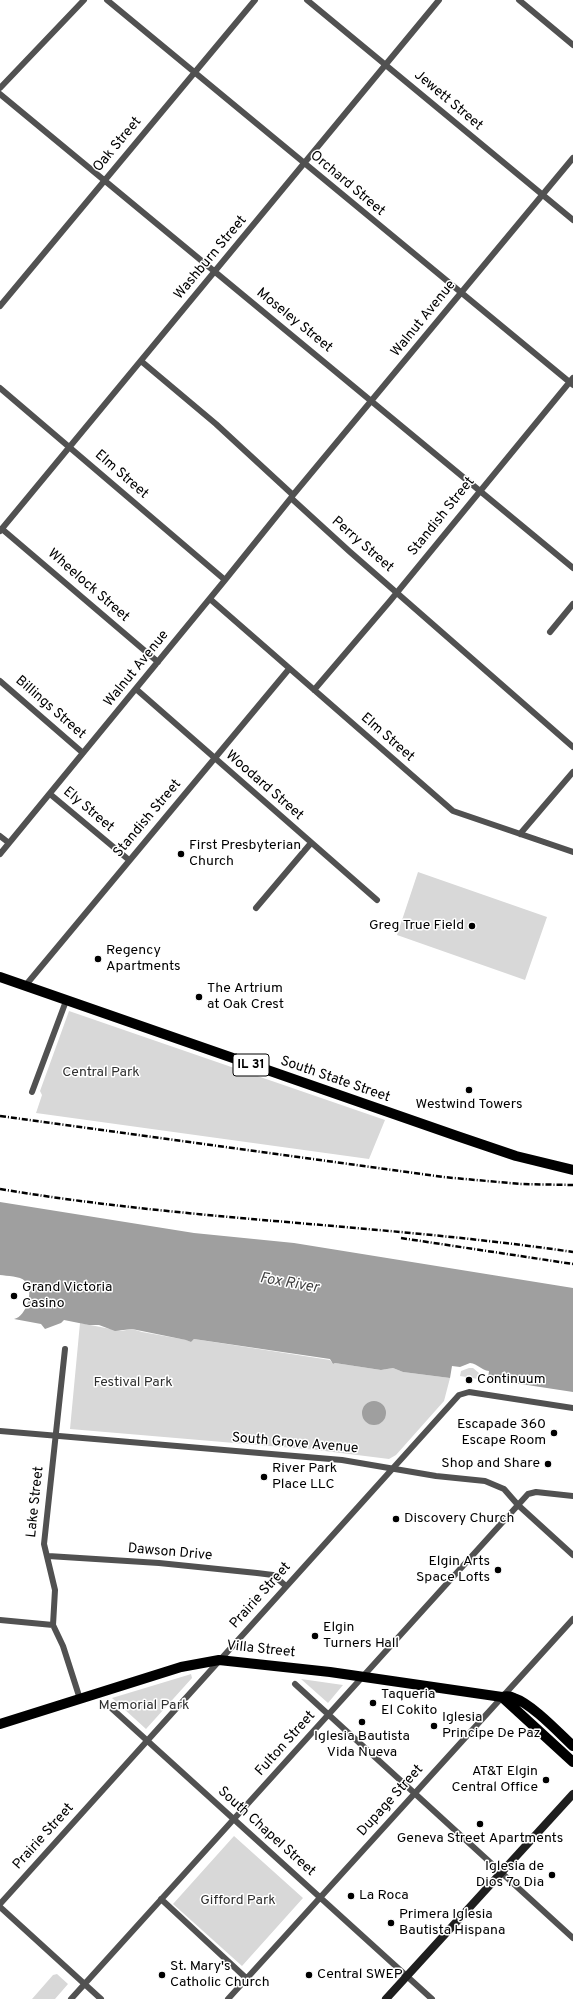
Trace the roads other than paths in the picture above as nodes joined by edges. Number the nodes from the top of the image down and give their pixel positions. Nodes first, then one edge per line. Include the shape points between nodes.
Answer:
1 (84, 0) edge
2 (107, 0) edge
3 (255, 0) edge
4 (307, 0) edge
5 (439, 0) edge
6 (519, 0) edge
7 (573, 45) edge
8 (386, 65) junction
9 (194, 73) junction
10 (0, 88) edge
11 (0, 94) edge
12 (573, 158) edge
13 (304, 164) junction
14 (104, 180) junction
15 (542, 195) junction
16 (573, 220) edge
17 (215, 272) junction
18 (461, 294) junction
19 (0, 306) edge
20 (141, 361) junction
21 (572, 382) edge
22 (0, 388) edge
23 (372, 402) junction
24 (70, 447) junction
25 (480, 490) junction
26 (292, 496) junction
27 (1, 530) edge
28 (573, 568) edge
29 (226, 580) junction
30 (397, 592) junction
31 (210, 599) junction
32 (573, 604) edge
33 (550, 632) dead end
34 (158, 662) junction
35 (289, 669) junction
36 (0, 681) edge
37 (136, 689) junction
38 (314, 690) junction
39 (573, 747) edge
40 (84, 753) junction
41 (214, 759) junction
42 (573, 772) edge
43 (50, 794) junction
44 (520, 834) junction
45 (0, 836) edge
46 (9, 843) junction
47 (311, 843) junction
48 (573, 852) edge
49 (0, 854) edge
50 (129, 860) junction
51 (377, 900) dead end
52 (256, 908) dead end
53 (0, 977) edge
54 (25, 986) junction
55 (66, 1001) junction
56 (32, 1092) dead end
57 (573, 1170) edge
58 (65, 1349) dead end
59 (573, 1408) edge
60 (0, 1431) edge
61 (55, 1436) junction
62 (393, 1468) junction
63 (573, 1496) edge
64 (518, 1505) junction
65 (573, 1555) edge
66 (48, 1556) junction
67 (286, 1586) junction
68 (573, 1619) edge
69 (0, 1620) edge
70 (53, 1625) junction
71 (219, 1660) junction
72 (362, 1678) junction
73 (295, 1684) dead end
74 (502, 1697) junction
75 (80, 1699) junction
76 (108, 1706) dead end
77 (328, 1714) junction
78 (0, 1724) edge
79 (147, 1740) junction
80 (573, 1746) edge
81 (573, 1762) edge
82 (414, 1794) junction
83 (573, 1794) edge
84 (234, 1819) junction
85 (501, 1873) junction
86 (320, 1897) junction
87 (161, 1899) junction
88 (0, 1904) edge
89 (0, 1907) edge
90 (573, 1938) edge
91 (407, 1976) junction
92 (246, 1978) junction
93 (85, 1984) junction
94 (71, 1999) edge
95 (101, 1999) edge
96 (228, 1999) edge
97 (386, 1999) edge
98 (432, 1999) edge

1 - 10 street
2 - 9 street, Orchard Street
3 - 9 street, Oak Street
4 - 8 street, Jewett Street
5 - 8 street, Washburn Street
6 - 7 street
8 - 13 street, Washburn Street
8 - 15 street, Jewett Street
9 - 13 street, Orchard Street
9 - 14 street, Oak Street
11 - 14 street, Moseley Street
12 - 15 street, Walnut Avenue
13 - 17 street, Washburn Street
13 - 18 street, Orchard Street
14 - 17 street, Moseley Street
14 - 19 street, Oak Street
15 - 16 street, Jewett Street
15 - 18 street, Walnut Avenue
17 - 20 street, Washburn Street
17 - 23 street, Moseley Street
18 - 21 street, Orchard Street
18 - 23 street, Walnut Avenue
20 - 24 street, Washburn Street
20 - 26 street, Perry Street via 216,424
21 - 25 street, Standish Street
22 - 24 street, Elm Street
23 - 25 street, Moseley Street
23 - 26 street, Walnut Avenue
24 - 27 street, Washburn Street
24 - 29 street, Elm Street
25 - 28 street, Moseley Street
25 - 30 street, Standish Street
26 - 29 street, Walnut Avenue
26 - 30 street, Perry Street via 349,551
27 - 34 street, Wheelock Street
29 - 31 street, Walnut Avenue
30 - 38 street, Standish Street
30 - 39 street, Perry Street
31 - 34 street, Walnut Avenue
31 - 35 street, Elm Street
32 - 33 street
34 - 37 street, Walnut Avenue
35 - 38 street, Elm Street
35 - 41 street, Standish Street
36 - 40 street, Billings Street
37 - 40 street, Walnut Avenue
37 - 41 street, Woodard Street
38 - 44 street, Elm Street via 453,811
40 - 43 street, Walnut Avenue
41 - 47 street, Woodard Street
41 - 50 street, Standish Street
42 - 44 street
43 - 46 street, Walnut Avenue
43 - 50 street, Ely Street
44 - 48 street, Elm Street
45 - 46 street
46 - 49 street, Walnut Avenue
47 - 51 street, Woodard Street
47 - 52 street
50 - 54 street, Standish Street
53 - 54 main road, South State Street / IL 31
54 - 55 main road, South State Street / IL 31
55 - 56 street
55 - 57 main road, South State Street / IL 31 via 497,1150
58 - 61 street, Lake Street
59 - 62 street, Prairie Street via 469,1392 459,1395
60 - 61 street, South Grove Avenue
61 - 62 street, South Grove Avenue via 342,1460
61 - 66 street, Lake Street via 44,1544
62 - 64 street, South Grove Avenue via 485,1481 504,1489
62 - 67 street, Prairie Street
63 - 64 street via 536,1492 528,1494
64 - 65 street, South Grove Avenue
64 - 72 street, Fulton Street
66 - 67 street, Dawson Drive via 273,1575
66 - 70 street, Lake Street via 55,1590
67 - 71 street, Prairie Street
68 - 74 street, Dupage Street
69 - 70 street
70 - 75 street, Lake Street via 63,1646
71 - 72 main road, Villa Street
71 - 75 main road, Villa Street via 181,1667
71 - 79 street, Prairie Street
72 - 74 main road, Villa Street
72 - 77 street, Fulton Street
73 - 77 street
74 - 80 main road, Villa Street via 516,1698
74 - 81 main road
74 - 82 street, Dupage Street
75 - 78 main road, Villa Street
76 - 79 street, South Chapel Street
77 - 82 street
77 - 84 street, Fulton Street
79 - 84 street, South Chapel Street
79 - 88 street, Prairie Street
82 - 85 street
82 - 86 street, Dupage Street
83 - 85 street
84 - 86 street, South Chapel Street
84 - 87 street, Fulton Street
85 - 90 street
85 - 91 street
86 - 91 street, South Chapel Street
86 - 92 street, Dupage Street
87 - 92 street
87 - 93 street, Fulton Street
89 - 93 street
91 - 97 street
91 - 98 street, South Chapel Street
92 - 96 street, Dupage Street
93 - 94 street, Fulton Street
93 - 95 street

